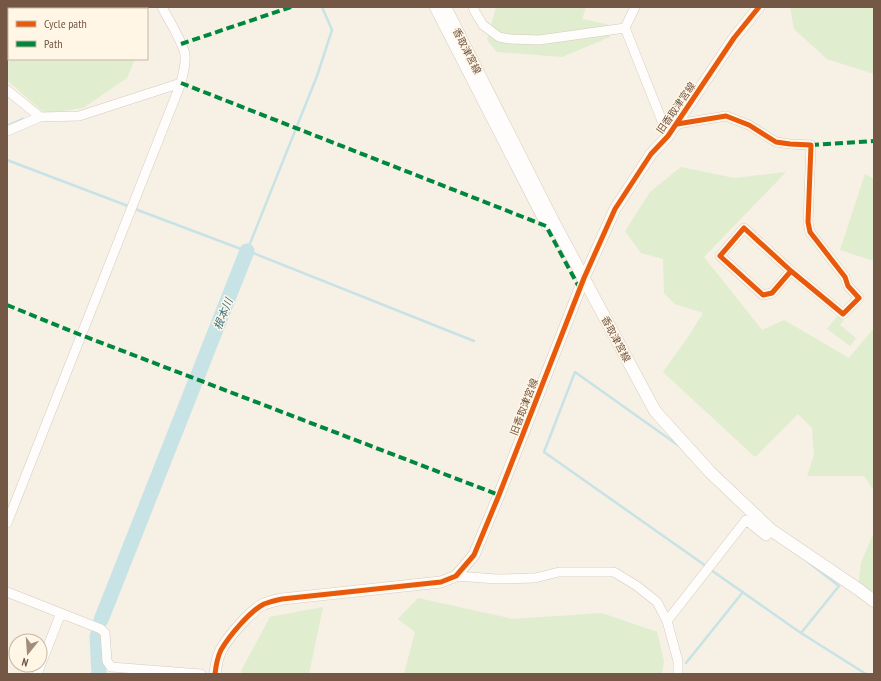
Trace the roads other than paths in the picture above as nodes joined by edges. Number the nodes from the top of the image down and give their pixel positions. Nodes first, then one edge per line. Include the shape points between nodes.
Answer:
1 (162, 7) edge
2 (434, 7) edge
3 (445, 7) edge
4 (473, 7) edge
5 (635, 7) edge
6 (759, 7) edge
7 (625, 28) junction
8 (181, 83) junction
9 (7, 90) edge
10 (40, 117) junction
11 (677, 124) junction
12 (7, 131) edge
13 (668, 136) junction
14 (546, 226) dead end
15 (791, 271) junction
16 (584, 278) junction
17 (7, 523) edge
18 (771, 530) junction
19 (456, 576) junction
20 (7, 592) edge
21 (874, 601) edge
22 (61, 613) junction
23 (667, 621) junction
24 (37, 674) edge
25 (201, 674) edge
26 (215, 674) edge
27 (678, 674) edge

1 - 8 street via 185,54
2 - 14 street
3 - 16 main road, 香取津宮線
4 - 7 street via 483,25 499,37 510,39 539,40
5 - 7 street
6 - 11 street, 旧香取津宮線 via 734,38
7 - 13 street
8 - 10 street via 79,116
8 - 17 street
9 - 10 street
10 - 12 street
11 - 13 street, 旧香取津宮線
11 - 15 street via 726,116 749,125 776,142 811,145 808,222 810,232 846,277 848,286 859,298 843,314
13 - 16 street, 旧香取津宮線 via 651,154 615,209
15 - 15 street via 744,228 720,256 763,296 772,292
16 - 18 main road, 香取津宮線 via 655,411 710,472
16 - 19 street, 旧香取津宮線 via 500,495 474,555
18 - 21 main road, 香取津宮線
18 - 23 street via 766,536 746,520
19 - 23 street via 497,579 535,578 559,572 614,572 657,602
19 - 26 street via 441,582 282,598 263,605 248,616 231,635 216,663
20 - 22 street
22 - 24 street
22 - 25 street via 105,633 107,661 111,667
23 - 27 street via 678,661

